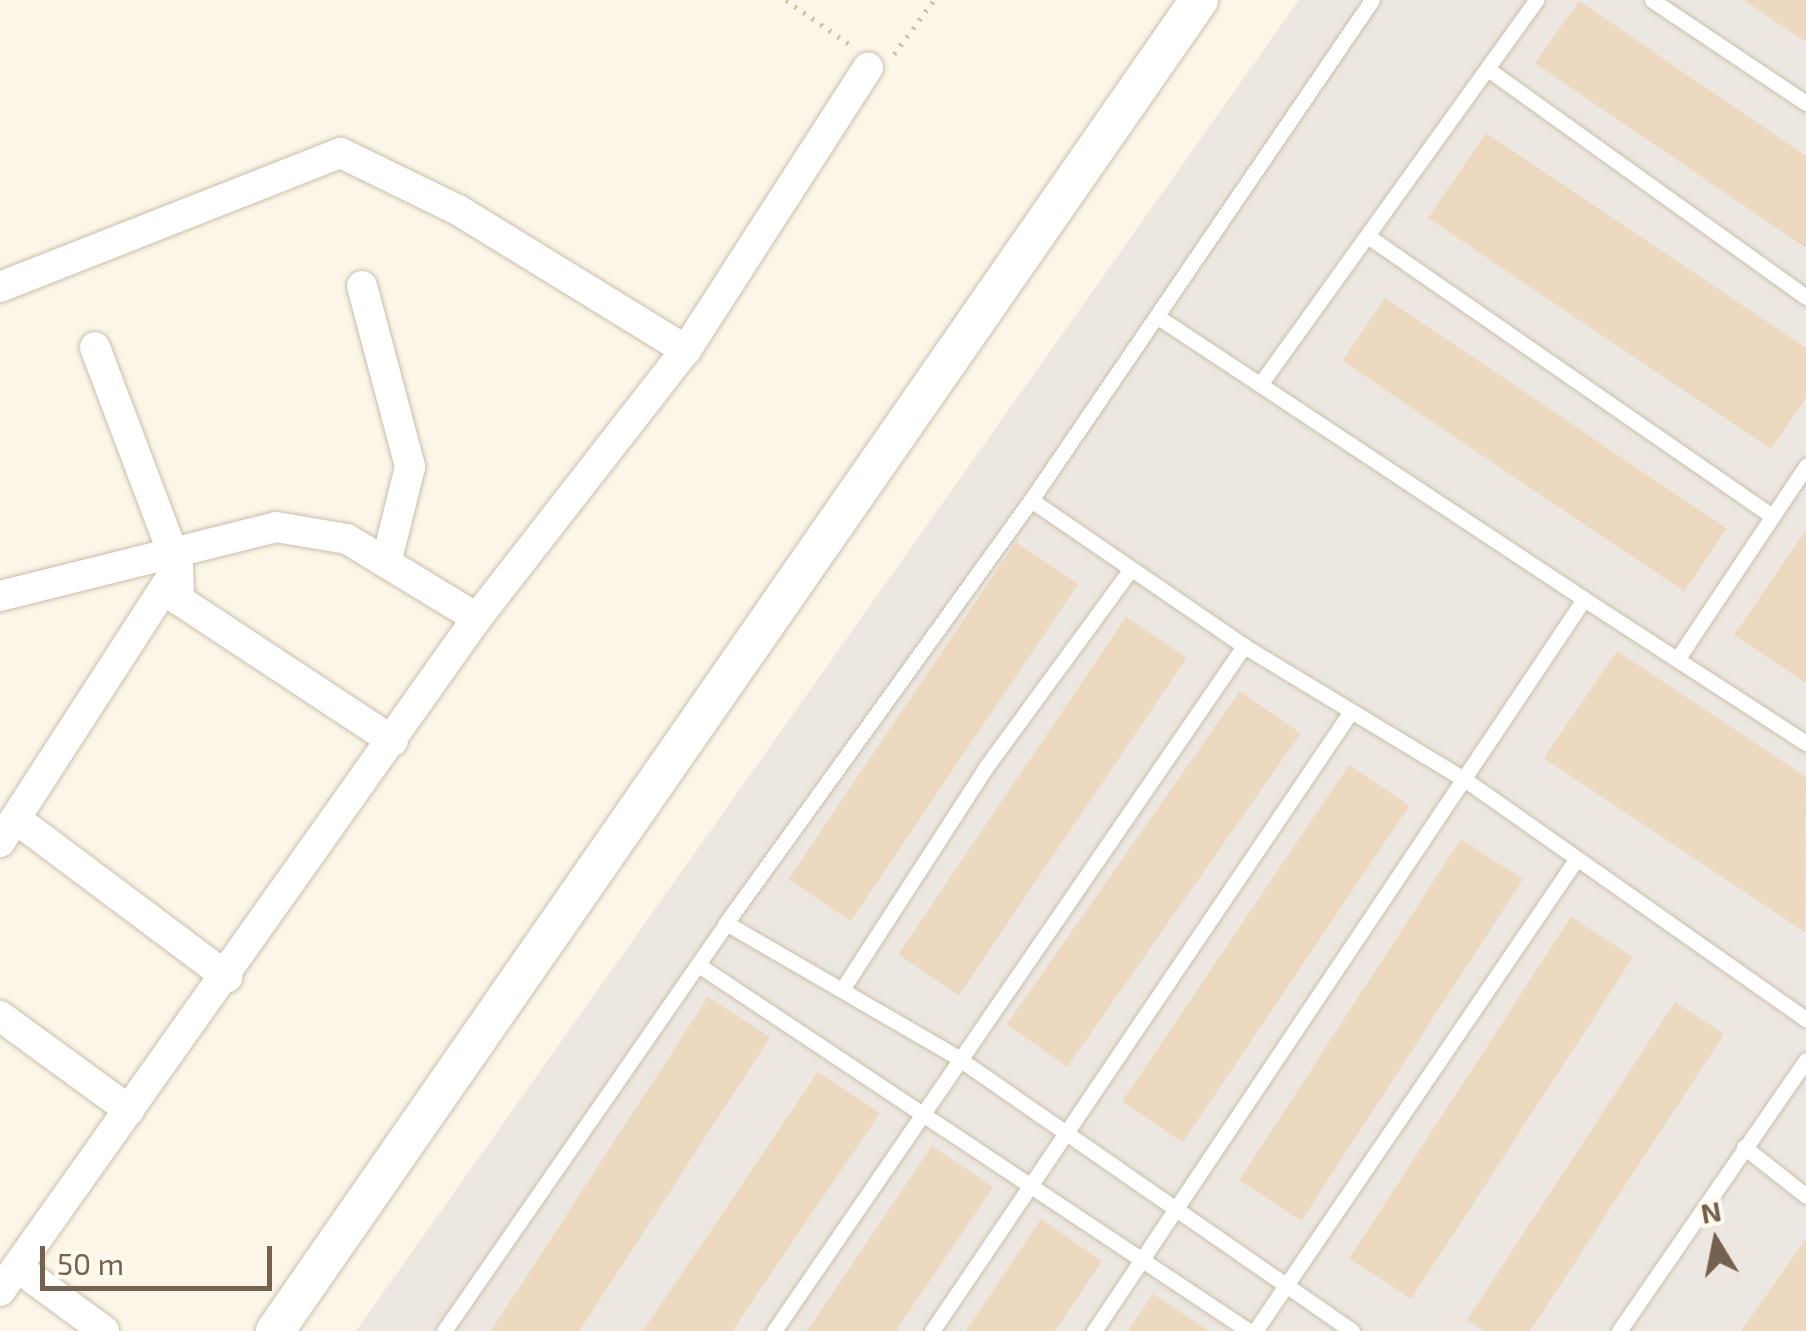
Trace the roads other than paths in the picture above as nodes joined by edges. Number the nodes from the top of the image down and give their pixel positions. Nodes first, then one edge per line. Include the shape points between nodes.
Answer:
1 (1199, 0) edge
2 (1372, 0) edge
3 (1536, 0) edge
4 (1652, 0) edge
5 (870, 62) road end
6 (1489, 70) junction
7 (1806, 102) edge
8 (1369, 237) junction
9 (362, 286) dead end
10 (0, 287) edge
11 (1806, 297) edge
12 (1158, 317) junction
13 (95, 348) dead end
14 (686, 350) junction
15 (1262, 383) junction
16 (1806, 466) edge
17 (1031, 500) junction
18 (1772, 516) junction
19 (174, 559) junction
20 (386, 562) junction
21 (1130, 570) junction
22 (0, 596) edge
23 (1584, 599) junction
24 (477, 618) junction
25 (1244, 646) junction
26 (1678, 658) junction
27 (1350, 714) junction
28 (393, 741) junction
29 (1806, 743) edge
30 (1464, 779) junction
31 (8, 830) edge
32 (1576, 861) junction
33 (726, 923) junction
34 (703, 968) junction
35 (228, 978) junction
36 (844, 985) junction
37 (0, 1016) edge
38 (1806, 1019) edge
39 (955, 1056) junction
40 (1806, 1060) edge
41 (923, 1109) junction
42 (129, 1110) junction
43 (1072, 1134) junction
44 (1744, 1147) junction
45 (1030, 1184) junction
46 (1806, 1196) edge
47 (1182, 1210) junction
48 (1144, 1260) junction
49 (8, 1279) edge
50 (1287, 1286) junction
51 (104, 1331) edge
52 (275, 1331) edge
53 (444, 1331) edge
54 (774, 1331) edge
55 (932, 1331) edge
56 (1094, 1331) edge
57 (1252, 1331) edge
58 (1352, 1331) edge
59 (1619, 1331) edge

1 - 52 street
2 - 12 lane
3 - 6 lane
4 - 7 lane
5 - 14 street
6 - 8 lane
6 - 11 lane
8 - 15 lane
8 - 18 lane
9 - 20 street via 410,467
10 - 14 street via 340,153 458,210
12 - 15 lane
12 - 17 lane
13 - 19 street
14 - 24 street
15 - 23 lane
16 - 18 lane
17 - 21 lane
17 - 33 lane
18 - 26 lane
19 - 20 street via 276,527 347,539
19 - 22 street
19 - 28 street via 179,600
19 - 31 street
20 - 24 street
21 - 25 lane
21 - 36 lane via 976,782
23 - 26 lane
23 - 30 lane
24 - 28 street
25 - 27 lane
25 - 39 lane
26 - 29 lane
27 - 30 lane
27 - 43 lane
28 - 35 street
30 - 32 lane
30 - 47 lane
31 - 35 street
32 - 38 lane
32 - 50 lane
33 - 34 lane
33 - 36 lane
34 - 41 lane
34 - 53 lane
35 - 42 street
36 - 39 lane
37 - 42 street
39 - 41 lane
39 - 43 lane
40 - 44 lane
41 - 45 lane
41 - 54 lane
42 - 49 street
43 - 45 lane
43 - 47 lane
44 - 46 lane
44 - 59 lane
45 - 48 lane
45 - 55 lane
47 - 48 lane
47 - 50 lane
48 - 56 lane
48 - 57 lane
49 - 51 street
50 - 57 lane
50 - 58 lane

